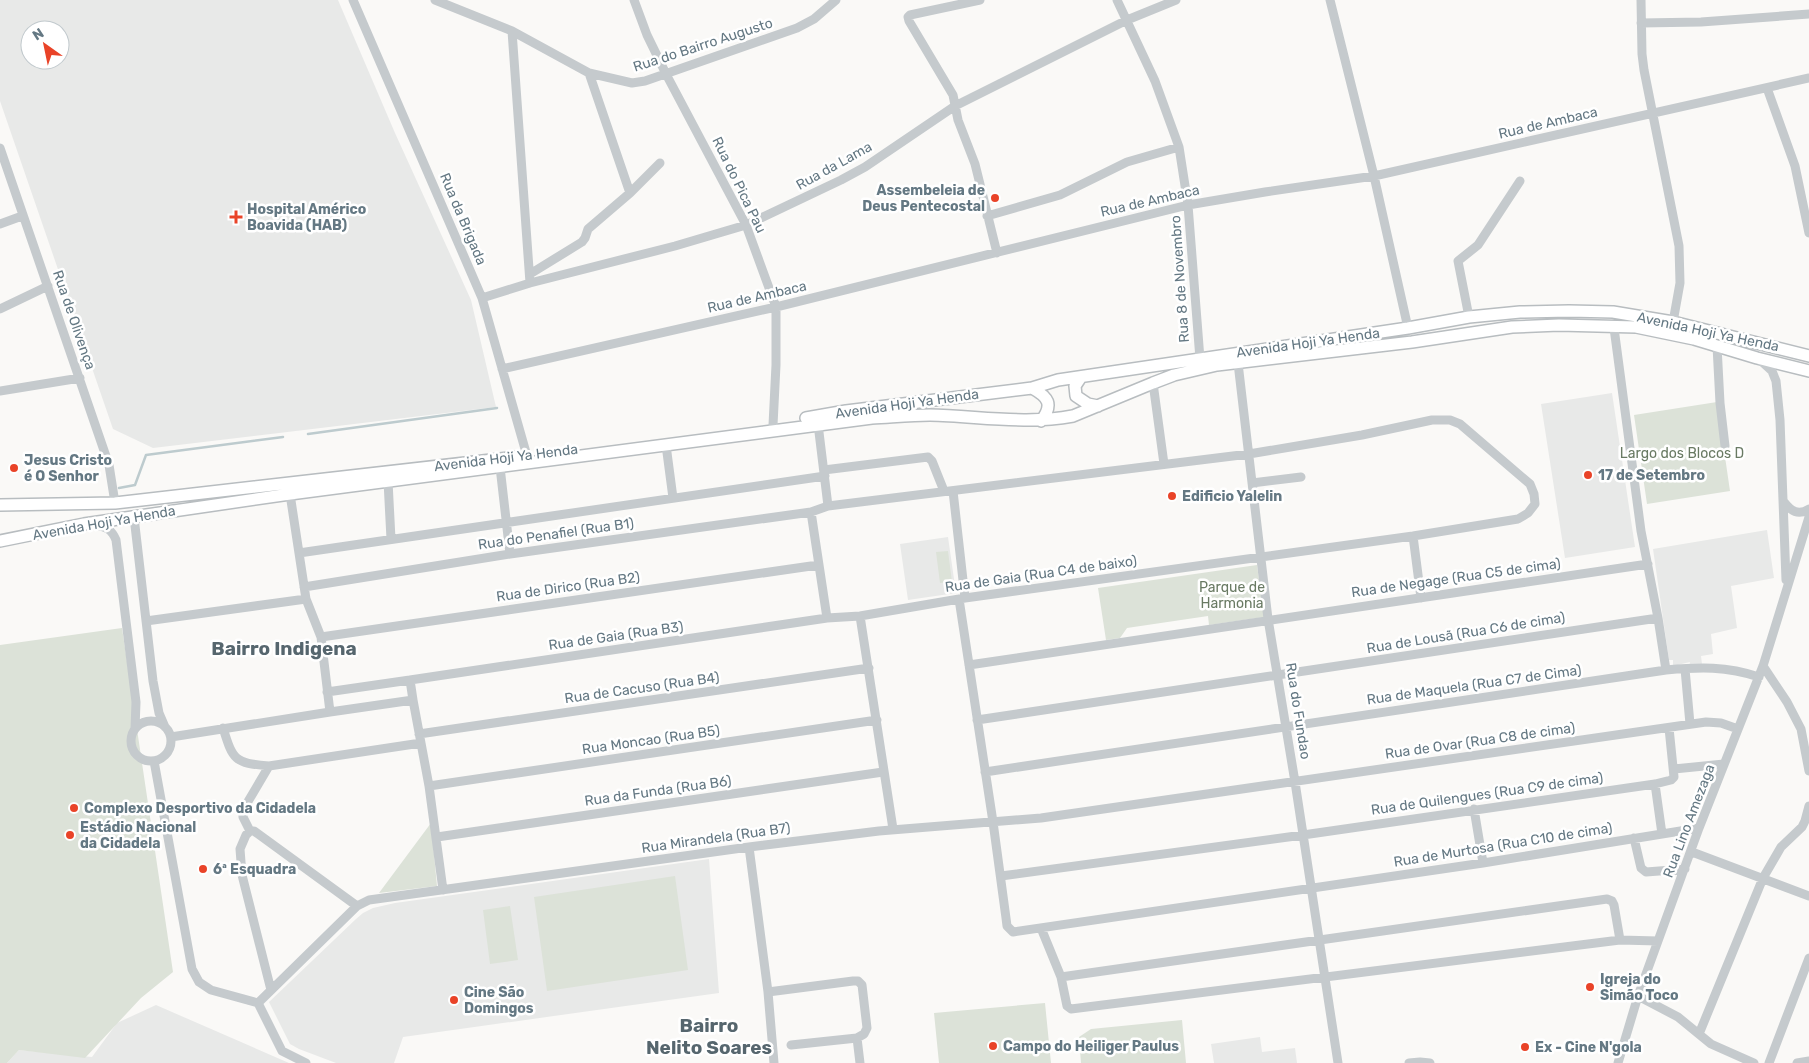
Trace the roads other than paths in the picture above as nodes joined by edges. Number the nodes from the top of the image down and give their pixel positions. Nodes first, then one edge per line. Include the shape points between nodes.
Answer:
1 (353, 0) edge
2 (435, 0) edge
3 (634, 0) edge
4 (836, 0) edge
5 (980, 0) edge
6 (1117, 0) edge
7 (1176, 0) edge
8 (1330, 0) edge
9 (1641, 0) edge
10 (1809, 14) edge
11 (1127, 20) junction
12 (1641, 23) junction
13 (512, 30) junction
14 (589, 73) junction
15 (666, 74) junction
16 (1809, 78) edge
17 (1767, 88) junction
18 (955, 106) junction
19 (1654, 114) junction
20 (1179, 147) junction
21 (1, 151) edge
22 (660, 163) dead end
23 (1374, 176) junction
24 (1520, 181) dead end
25 (630, 193) junction
26 (1188, 205) junction
27 (22, 216) junction
28 (987, 216) junction
29 (0, 224) edge
30 (746, 224) junction
31 (1809, 233) edge
32 (997, 253) junction
33 (530, 279) junction
34 (48, 286) junction
35 (482, 298) junction
36 (776, 307) junction
37 (0, 309) edge
38 (1469, 318) junction
39 (1673, 322) junction
40 (1408, 328) junction
41 (1614, 328) junction
42 (1717, 346) junction
43 (1809, 356) edge
44 (1757, 358) junction
45 (1200, 359) junction
46 (1238, 363) junction
47 (502, 369) junction
48 (1809, 370) edge
49 (1081, 377) junction
50 (80, 378) junction
51 (1153, 383) junction
52 (1032, 388) junction
53 (0, 392) edge
54 (1100, 406) junction
55 (1041, 421) junction
56 (818, 424) junction
57 (773, 425) junction
58 (666, 445) junction
59 (1726, 446) dead end
60 (1249, 454) junction
61 (528, 456) junction
62 (1164, 464) junction
63 (500, 467) junction
64 (825, 473) junction
65 (1301, 477) dead end
66 (388, 481) junction
67 (1252, 483) junction
68 (949, 491) junction
69 (290, 494) junction
70 (674, 498) junction
71 (1784, 502) junction
72 (115, 503) junction
73 (0, 505) edge
74 (828, 506) junction
75 (1809, 509) edge
76 (811, 512) junction
77 (134, 517) junction
78 (1809, 518) edge
79 (1518, 519) joint
80 (506, 522) junction
81 (84, 524) junction
82 (1413, 536) junction
83 (391, 539) junction
84 (0, 541) edge
85 (299, 553) junction
86 (510, 554) junction
87 (1260, 557) junction
88 (1648, 564) junction
89 (818, 565) junction
90 (304, 587) junction
91 (1786, 589) junction
92 (962, 598) junction
93 (1420, 598) junction
94 (306, 599) junction
95 (860, 616) junction
96 (826, 618) junction
97 (1658, 618) junction
98 (1268, 619) junction
99 (146, 621) junction
100 (321, 637) junction
101 (969, 664) junction
102 (1763, 666) junction
103 (869, 668) junction
104 (1685, 669) junction
105 (1666, 670) junction
106 (1278, 675) junction
107 (1759, 677) junction
108 (410, 680) junction
109 (327, 692) junction
110 (413, 700) junction
111 (330, 712) junction
112 (877, 720) junction
113 (977, 720) junction
114 (1690, 724) junction
115 (165, 726) junction
116 (1286, 726) junction
117 (223, 728) junction
118 (134, 729) junction
119 (1738, 729) junction
120 (1670, 732) junction
121 (171, 737) junction
122 (420, 739) junction
123 (154, 761) junction
124 (1724, 764) junction
125 (269, 766) junction
126 (1809, 771) edge
127 (883, 772) junction
128 (985, 772) junction
129 (1674, 773) junction
130 (1295, 782) junction
131 (1655, 784) junction
132 (429, 786) junction
133 (1809, 806) edge
134 (1474, 810) junction
135 (993, 822) junction
136 (1699, 828) junction
137 (893, 830) junction
138 (250, 831) junction
139 (1662, 834) junction
140 (1303, 835) junction
141 (437, 837) junction
142 (1634, 838) junction
143 (749, 847) junction
144 (1692, 852) junction
145 (1483, 862) junction
146 (1685, 869) junction
147 (1000, 876) junction
148 (1763, 878) junction
149 (1310, 887) junction
150 (444, 890) junction
151 (1809, 896) edge
152 (357, 906) junction
153 (1041, 928) junction
154 (1320, 940) junction
155 (1620, 940) junction
156 (1658, 941) junction
157 (1809, 958) edge
158 (1061, 977) junction
159 (1325, 978) junction
160 (271, 990) junction
161 (768, 992) junction
162 (1638, 996) junction
163 (258, 1004) junction
164 (1699, 1034) junction
165 (857, 1038) junction
166 (791, 1045) dead end
167 (1809, 1061) edge
168 (306, 1063) edge
169 (774, 1063) edge
170 (860, 1063) edge
171 (1338, 1063) edge
172 (1409, 1063) edge
173 (1430, 1063) edge
174 (1618, 1063) edge
175 (1754, 1063) edge
176 (1769, 1063) edge
177 (1797, 1063) edge

1 - 35 street, Rua da Brigada
2 - 13 street, Rua do Bairro Augusto
3 - 15 street, Rua do Pica Pau
4 - 15 street, Rua do Bairro Augusto via 814,19 797,28
5 - 18 street via 908,17 952,90
6 - 11 street, Rua 8 de Novembro
7 - 11 street, Rua da Lama
8 - 23 street
9 - 12 street
10 - 12 street
11 - 18 street, Rua da Lama
11 - 20 street, Rua 8 de Novembro via 1155,81
12 - 19 street via 1642,54
13 - 14 street, Rua do Bairro Augusto
13 - 33 street
14 - 15 street, Rua do Bairro Augusto via 632,83
14 - 25 street
15 - 30 street, Rua do Pica Pau
16 - 17 street, Rua de Ambaca
17 - 19 street, Rua de Ambaca
17 - 31 street via 1795,166
18 - 28 street via 975,164
18 - 30 street, Rua da Lama via 865,167
19 - 23 street, Rua de Ambaca
19 - 39 street via 1679,246 1680,283
20 - 26 street, Rua 8 de Novembro
20 - 28 street via 1127,162 1050,198
21 - 27 street, Rua de Olivença
22 - 25 street
23 - 26 street, Rua de Ambaca
23 - 40 street
24 - 38 street via 1478,246 1458,261
25 - 33 street via 588,229 582,242
26 - 32 street, Rua de Ambaca
26 - 45 street, Rua 8 de Novembro
27 - 29 street
27 - 34 street, Rua de Olivença
28 - 32 street
30 - 33 street, Rua da Lama via 675,246
30 - 36 street, Rua do Pica Pau
32 - 36 street, Rua de Ambaca
33 - 35 street, Rua da Lama
34 - 37 street
34 - 50 street, Rua de Olivença
35 - 47 street, Rua da Brigada
36 - 47 street, Rua de Ambaca
36 - 57 street, Rua do Pica Pau
38 - 39 main road, Avenida Hoji Ya Henda via 1569,310 1613,312
38 - 40 main road, Avenida Hoji Ya Henda
39 - 43 main road, Avenida Hoji Ya Henda
40 - 45 main road, Avenida Hoji Ya Henda
41 - 42 main road, Avenida Hoji Ya Henda via 1636,327
41 - 46 main road, Avenida Hoji Ya Henda via 1558,325 1512,328
41 - 88 street
42 - 44 main road, Avenida Hoji Ya Henda
42 - 59 street
44 - 48 main road, Avenida Hoji Ya Henda
44 - 71 street, Rua Lino Amezaga via 1772,371 1776,381
45 - 49 main road, Avenida Hoji Ya Henda
46 - 51 main road, Avenida Hoji Ya Henda via 1210,366
46 - 60 street, Rua do Fundao
47 - 61 street, Rua da Brigada
49 - 52 main road, Avenida Hoji Ya Henda
49 - 54 main road via 1075,386 1076,396 1088,404
50 - 53 street
50 - 72 street, Rua de Olivença via 109,465
51 - 54 main road, Avenida Hoji Ya Henda
51 - 62 street
52 - 55 main road via 1043,394 1049,406
52 - 57 main road, Avenida Hoji Ya Henda via 846,412
54 - 55 main road, Avenida Hoji Ya Henda via 1073,416
55 - 56 main road, Avenida Hoji Ya Henda via 930,415
56 - 58 main road, Avenida Hoji Ya Henda
56 - 64 street
57 - 61 main road, Avenida Hoji Ya Henda
58 - 63 main road, Avenida Hoji Ya Henda
58 - 70 street
60 - 62 street, Rua do Penafiel (Rua B1)
60 - 67 street, Rua do Fundao
60 - 79 street, Rua do Penafiel (Rua B1) via 1432,420 1450,420 1460,424 1530,484 1535,504
61 - 72 main road, Avenida Hoji Ya Henda
62 - 68 street, Rua do Penafiel (Rua B1)
63 - 66 main road, Avenida Hoji Ya Henda
63 - 80 street
64 - 68 street via 928,457
64 - 70 street
64 - 74 street
65 - 67 street
66 - 69 main road, Avenida Hoji Ya Henda
66 - 83 street
67 - 87 street, Rua do Fundao
68 - 74 street, Rua do Penafiel (Rua B1)
68 - 92 street
69 - 77 main road, Avenida Hoji Ya Henda
69 - 85 street
70 - 80 street
71 - 75 street via 1796,512
71 - 91 street, Rua Lino Amezaga
72 - 73 main road, Avenida Hoji Ya Henda
74 - 76 street, Rua do Penafiel (Rua B1)
76 - 86 street, Rua do Penafiel (Rua B1)
76 - 89 street
77 - 81 main road, Avenida Hoji Ya Henda
77 - 99 street
78 - 91 street, Rua Lino Amezaga
79 - 82 street, Rua de Gaia (Rua C4 de baixo)
80 - 83 street
80 - 86 street
81 - 84 main road, Avenida Hoji Ya Henda
81 - 118 street via 105,527 116,540 136,702
82 - 87 street, Rua de Gaia (Rua C4 de baixo)
82 - 93 street
83 - 85 street
85 - 90 street
86 - 90 street, Rua do Penafiel (Rua B1)
87 - 92 street, Rua de Gaia (Rua C4 de baixo)
87 - 98 street, Rua do Fundao
88 - 93 street, Rua de Negage (Rua C5 de cima)
88 - 97 street
89 - 96 street
89 - 100 street, Rua de Dirico (Rua B2)
90 - 94 street
91 - 102 street, Rua Lino Amezaga
92 - 95 street, Rua de Gaia (Rua C4 de baixo)
92 - 101 street
93 - 98 street, Rua de Negage (Rua C5 de cima)
94 - 99 street
94 - 100 street
95 - 96 street, Rua de Gaia (Rua C4 de baixo)
95 - 103 street
96 - 108 street, Rua de Gaia (Rua B3)
97 - 105 street
97 - 106 street, Rua de Lousã (Rua C6 de cima)
98 - 101 street, Rua de Negage (Rua C5 de cima)
98 - 106 street, Rua do Fundao
99 - 115 street via 155,697
100 - 109 street
101 - 113 street
102 - 107 street, Rua Lino Amezaga
102 - 126 street via 1801,729
103 - 112 street
103 - 122 street, Rua de Cacuso (Rua B4)
104 - 105 street, Rua de Maquela (Rua C7 de Cima)
104 - 107 street, Rua de Maquela (Rua C7 de Cima) via 1723,668
104 - 114 street
105 - 116 street, Rua de Maquela (Rua C7 de Cima)
106 - 113 street, Rua de Lousã (Rua C6 de cima)
106 - 116 street, Rua do Fundao
107 - 119 street, Rua Lino Amezaga
108 - 109 street, Rua de Gaia (Rua B3)
108 - 110 street
109 - 111 street
110 - 111 street
110 - 122 street
111 - 117 street
112 - 127 street
112 - 132 street, Rua Moncao (Rua B5)
113 - 128 street
114 - 119 street, Rua de Ovar (Rua C8 de cima) via 1706,722
114 - 120 street, Rua de Ovar (Rua C8 de cima)
115 - 118 street via 150,721 142,722
115 - 121 street
116 - 128 street, Rua de Maquela (Rua C7 de Cima)
116 - 130 street, Rua do Fundao
117 - 121 street
117 - 125 street, Rua de Cacuso (Rua B4) via 235,757 249,764
118 - 123 street via 130,740 135,754 144,760
119 - 124 street, Rua Lino Amezaga
120 - 129 street
120 - 130 street, Rua de Ovar (Rua C8 de cima)
121 - 123 street via 166,755
122 - 125 street, Rua de Cacuso (Rua B4)
122 - 132 street
123 - 163 street via 192,969 199,982 211,990
124 - 129 street, Rua de Quilengues (Rua C9 de cima)
124 - 136 street, Rua Lino Amezaga
125 - 138 street via 242,814
127 - 137 street
127 - 141 street, Rua da Funda (Rua B6)
128 - 135 street
129 - 131 street, Rua de Quilengues (Rua C9 de cima) via 1671,780
130 - 135 street, Rua de Ovar (Rua C8 de cima)
130 - 140 street, Rua do Fundao
131 - 134 street, Rua de Quilengues (Rua C9 de cima)
131 - 139 street
132 - 141 street
133 - 148 street via 1806,821 1781,847
134 - 140 street, Rua de Quilengues (Rua C9 de cima)
134 - 145 street
135 - 137 street, Rua Mirandela (Rua B7)
135 - 147 street
136 - 139 street, Rua de Murtosa (Rua C10 de cima)
136 - 144 street, Rua Lino Amezaga
137 - 143 street, Rua Mirandela (Rua B7)
138 - 152 street
138 - 160 street via 240,849 242,875
139 - 142 street, Rua de Murtosa (Rua C10 de cima)
140 - 147 street, Rua de Quilengues (Rua C9 de cima)
140 - 149 street, Rua do Fundao
141 - 150 street
142 - 145 street, Rua de Murtosa (Rua C10 de cima)
142 - 146 street via 1641,868 1646,872
143 - 150 street, Rua Mirandela (Rua B7)
143 - 161 street
144 - 146 street, Rua Lino Amezaga
144 - 148 street
145 - 149 street, Rua de Murtosa (Rua C10 de cima)
146 - 156 street, Rua Lino Amezaga
147 - 153 street, Rua de Murtosa (Rua C10 de cima) via 1010,930
148 - 151 street
148 - 164 street
149 - 153 street, Rua de Murtosa (Rua C10 de cima)
149 - 154 street, Rua do Fundao
150 - 152 street, Rua Mirandela (Rua B7) via 369,900
152 - 160 street
153 - 158 street
154 - 155 street via 1607,899 1614,905
154 - 158 street
154 - 159 street, Rua do Fundao
155 - 156 street
155 - 159 street
156 - 162 street, Rua Lino Amezaga
157 - 176 street
158 - 159 street via 1069,1008
159 - 171 street, Rua do Fundao
160 - 163 street
161 - 165 street via 858,981 862,984 867,1028
161 - 169 street
162 - 164 street via 1678,1017
162 - 174 street, Rua Lino Amezaga
163 - 168 street via 282,1051
164 - 175 street via 1711,1044
165 - 166 street
165 - 170 street
167 - 177 street
172 - 173 street

